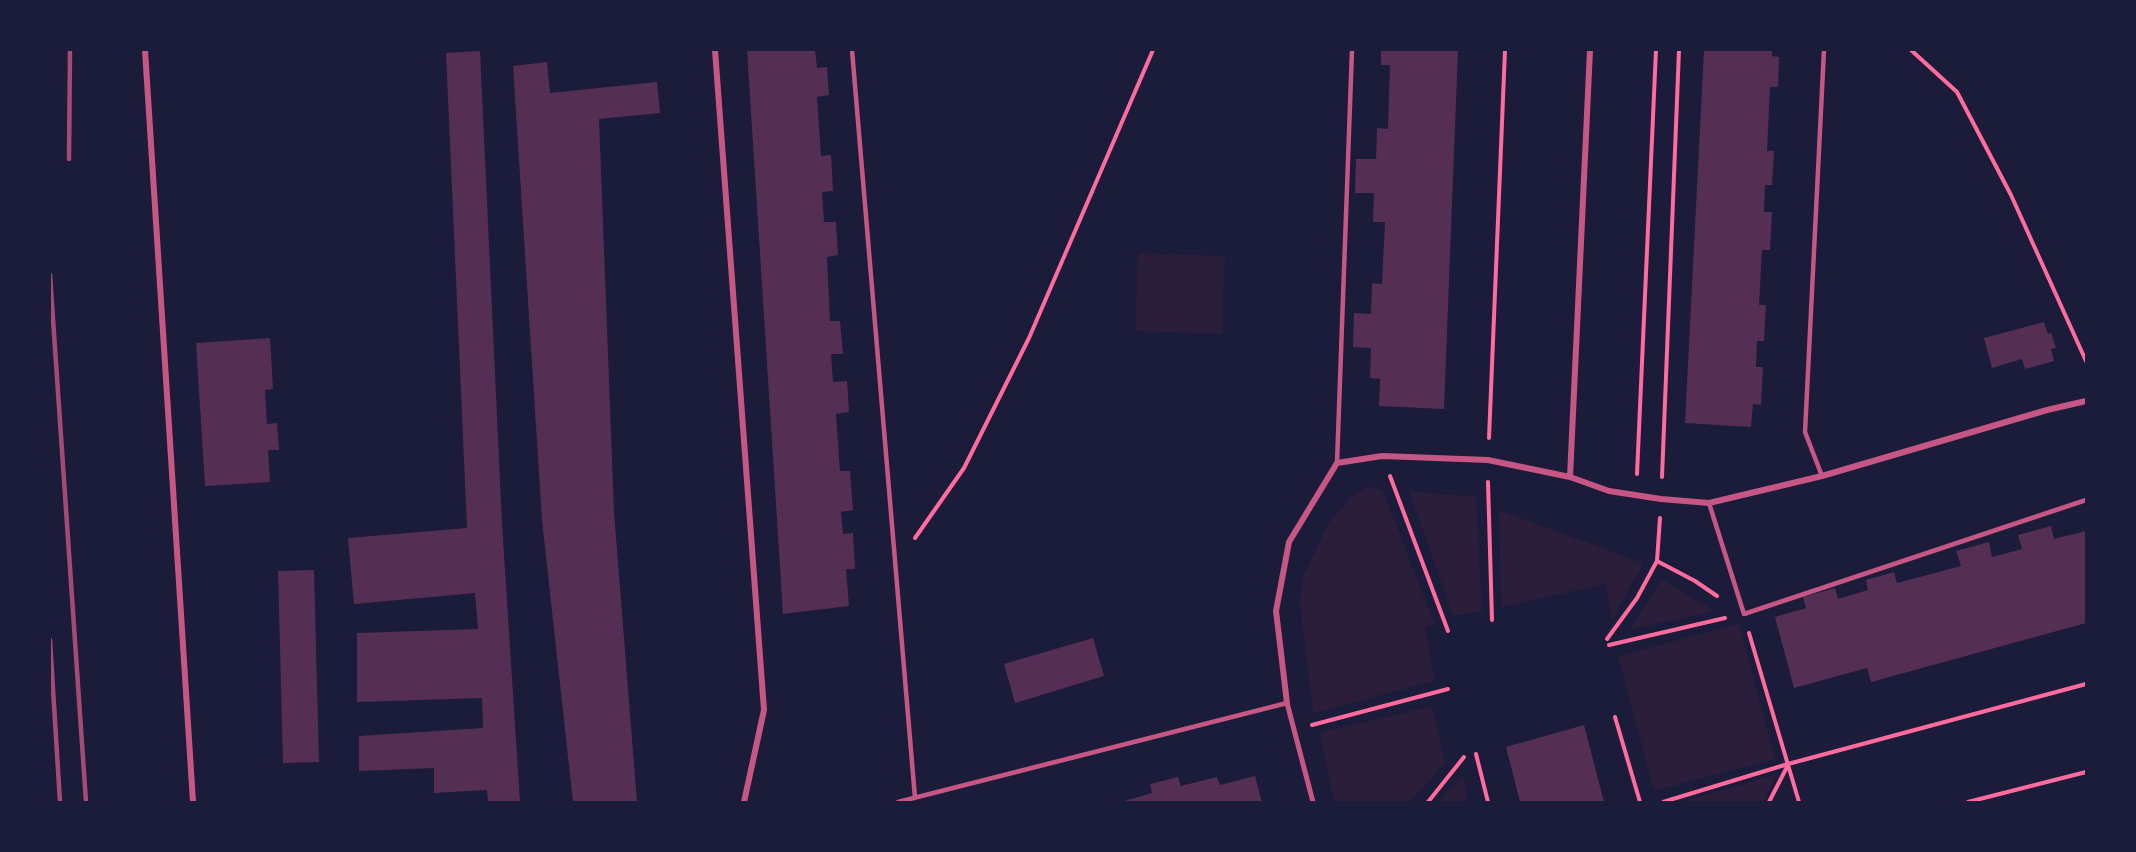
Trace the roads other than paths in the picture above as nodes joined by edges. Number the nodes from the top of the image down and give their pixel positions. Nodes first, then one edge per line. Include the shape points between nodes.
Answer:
1 (145, 50) edge
2 (715, 50) edge
3 (852, 50) edge
4 (1352, 50) edge
5 (1590, 50) edge
6 (1824, 50) edge
7 (2086, 401) edge
8 (1337, 463) junction
9 (1822, 476) junction
10 (1570, 477) junction
11 (2086, 500) edge
12 (1709, 503) junction
13 (1287, 703) junction
14 (915, 798) junction
15 (193, 802) edge
16 (744, 802) edge
17 (898, 802) edge
18 (1313, 802) edge

1 - 15 street
2 - 16 street via 764,710
3 - 14 lane
4 - 8 lane
5 - 10 street
6 - 9 lane via 1805,432
7 - 9 street
8 - 10 street via 1382,456 1488,460
8 - 13 street via 1289,542 1276,611
9 - 12 street
10 - 12 street via 1609,491
11 - 12 lane via 1744,614
13 - 14 lane
13 - 18 street
14 - 17 lane

